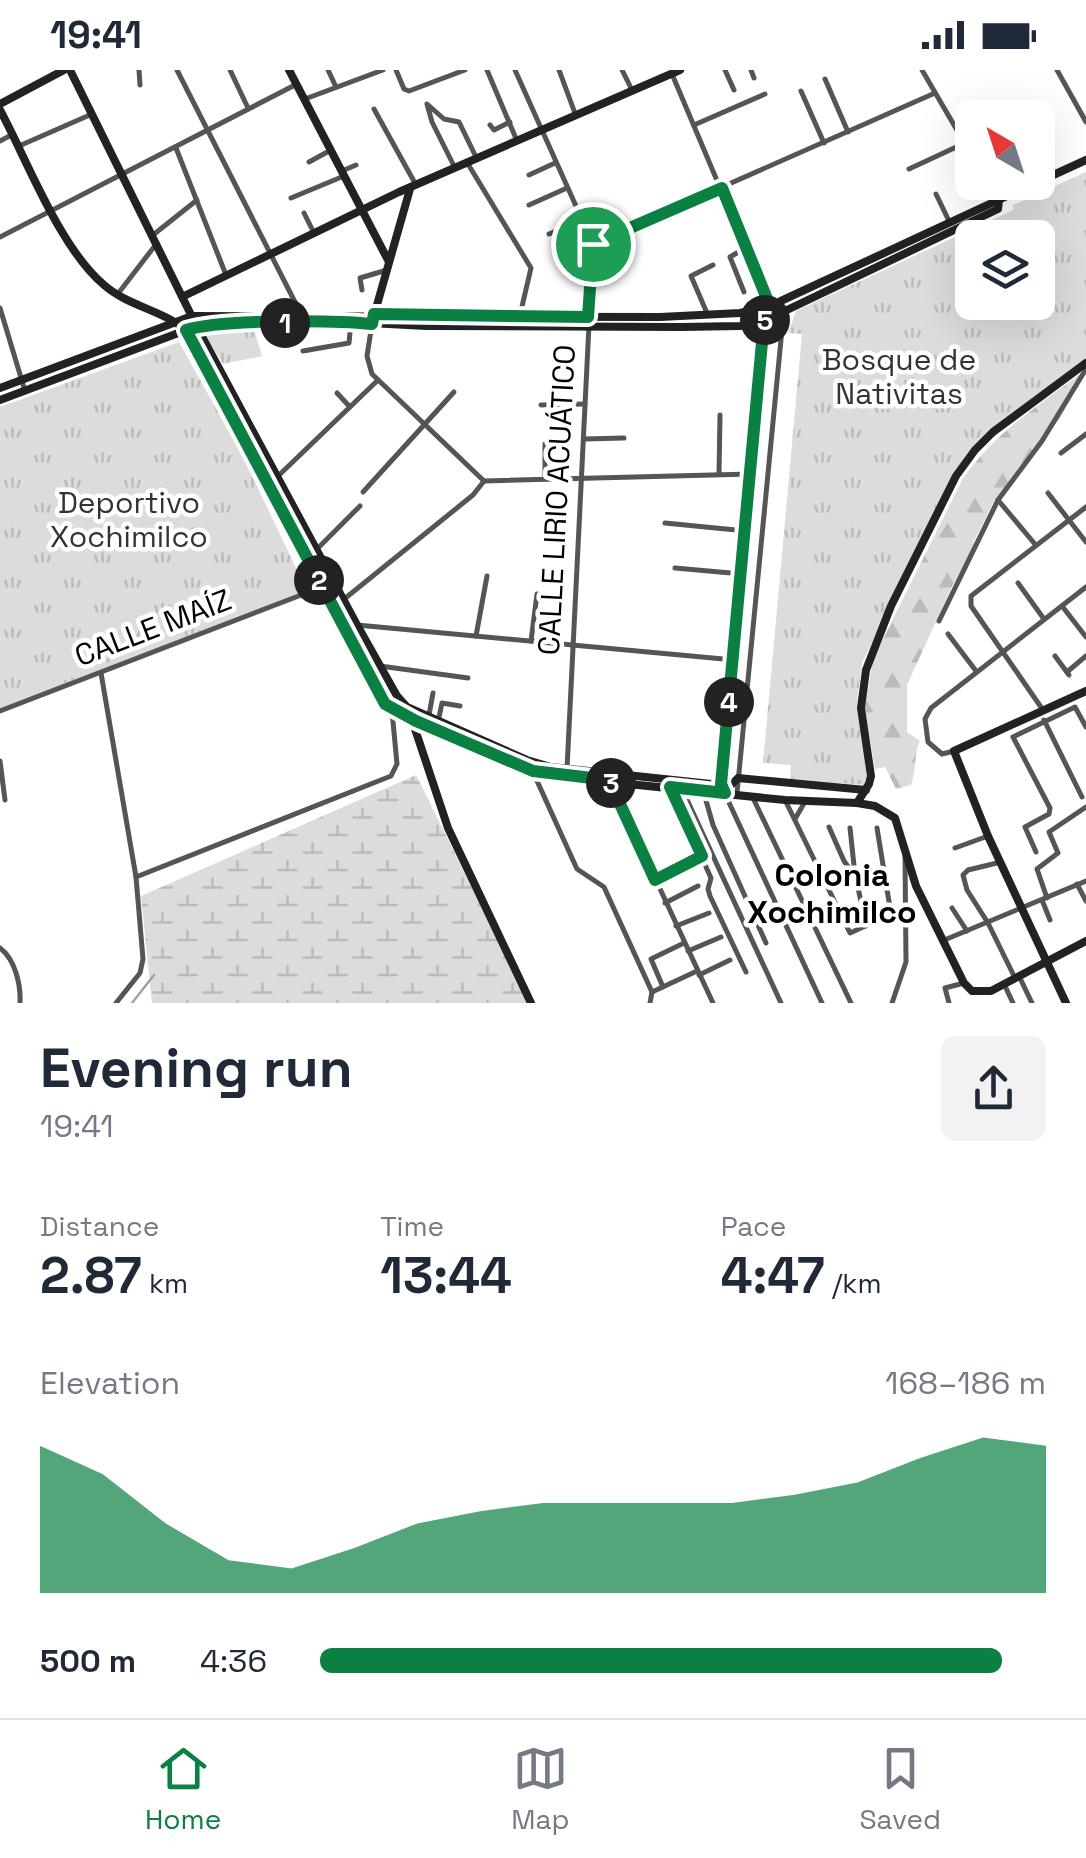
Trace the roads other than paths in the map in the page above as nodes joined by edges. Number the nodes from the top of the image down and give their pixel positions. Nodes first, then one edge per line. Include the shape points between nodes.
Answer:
1 (67, 70) edge
2 (139, 70) edge
3 (177, 70) edge
4 (230, 70) edge
5 (289, 70) edge
6 (328, 70) edge
7 (383, 70) edge
8 (396, 70) edge
9 (438, 70) edge
10 (465, 70) edge
11 (487, 70) edge
12 (515, 70) edge
13 (560, 70) edge
14 (622, 70) edge
15 (725, 70) edge
16 (751, 70) edge
17 (922, 70) edge
18 (1057, 70) edge
19 (455, 72) edge
20 (676, 72) edge
21 (754, 78) dead end
22 (442, 79) junction
23 (825, 79) dead end
24 (297, 84) junction
25 (140, 85) dead end
26 (336, 87) junction
27 (734, 90) dead end
28 (633, 91) junction
29 (801, 91) dead end
30 (935, 92) junction
31 (765, 94) dead end
32 (305, 99) junction
33 (1086, 102) edge
34 (2, 103) edge
35 (1077, 106) junction
36 (248, 109) junction
37 (374, 109) dead end
38 (92, 114) junction
39 (576, 116) junction
40 (510, 122) junction
41 (1086, 122) edge
42 (490, 125) dead end
43 (694, 125) junction
44 (955, 126) edge
45 (208, 130) junction
46 (542, 132) junction
47 (848, 132) junction
48 (13, 134) junction
49 (0, 142) edge
50 (518, 142) junction
51 (824, 143) junction
52 (20, 146) junction
53 (955, 147) edge
54 (176, 148) junction
55 (332, 150) junction
56 (1086, 160) edge
57 (309, 162) dead end
58 (472, 162) junction
59 (555, 163) junction
60 (356, 164) dead end
61 (909, 168) dead end
62 (456, 169) junction
63 (344, 174) junction
64 (529, 174) dead end
65 (1055, 174) edge
66 (124, 176) junction
67 (413, 187) junction
68 (567, 188) junction
69 (722, 188) junction
70 (936, 194) dead end
71 (291, 198) dead end
72 (196, 200) junction
73 (998, 200) joint
74 (528, 205) dead end
75 (52, 210) junction
76 (362, 210) junction
77 (304, 214) dead end
78 (583, 220) junction
79 (949, 221) junction
80 (314, 233) junction
81 (549, 234) dead end
82 (0, 237) edge
83 (155, 239) junction
84 (593, 244) junction
85 (747, 246) junction
86 (270, 254) junction
87 (713, 265) dead end
88 (388, 266) junction
89 (226, 275) junction
90 (362, 290) dead end
91 (744, 292) dead end
92 (117, 295) junction
93 (184, 296) junction
94 (770, 306) junction
95 (0, 308) edge
96 (148, 311) junction
97 (780, 315) junction
98 (192, 316) junction
99 (520, 316) junction
100 (709, 316) junction
101 (588, 317) junction
102 (260, 319) junction
103 (299, 319) junction
104 (373, 319) junction
105 (174, 320) junction
106 (764, 321) junction
107 (351, 322) junction
108 (197, 326) junction
109 (588, 327) junction
110 (151, 330) junction
111 (186, 330) junction
112 (303, 350) dead end
113 (1086, 366) edge
114 (21, 380) junction
115 (378, 380) junction
116 (0, 388) edge
117 (25, 391) junction
118 (454, 392) dead end
119 (337, 393) dead end
120 (227, 394) junction
121 (0, 400) edge
122 (586, 404) junction
123 (541, 405) dead end
124 (350, 407) junction
125 (720, 415) dead end
126 (424, 425) junction
127 (245, 427) junction
128 (1083, 436) edge
129 (624, 438) dead end
130 (584, 440) junction
131 (545, 444) dead end
132 (1086, 445) edge
133 (1062, 453) dead end
134 (718, 474) junction
135 (751, 474) junction
136 (278, 476) junction
137 (582, 476) junction
138 (545, 479) junction
139 (484, 481) junction
140 (270, 484) junction
141 (362, 492) dead end
142 (1048, 493) dead end
143 (998, 500) junction
144 (360, 506) dead end
145 (1086, 507) edge
146 (1068, 519) junction
147 (665, 523) dead end
148 (746, 534) junction
149 (761, 540) junction
150 (1086, 542) edge
151 (1035, 544) junction
152 (317, 549) junction
153 (675, 568) dead end
154 (742, 574) junction
155 (487, 576) dead end
156 (1018, 584) dead end
157 (322, 586) junction
158 (1086, 587) edge
159 (538, 594) dead end
160 (344, 600) junction
161 (1062, 606) junction
162 (1044, 619) junction
163 (939, 621) dead end
164 (357, 626) junction
165 (346, 630) junction
166 (948, 634) dead end
167 (476, 636) junction
168 (1086, 637) edge
169 (531, 641) junction
170 (572, 645) junction
171 (1003, 652) junction
172 (1055, 656) dead end
173 (1086, 656) edge
174 (734, 660) junction
175 (380, 666) junction
176 (976, 671) junction
177 (101, 673) junction
178 (468, 678) dead end
179 (1086, 691) edge
180 (433, 694) dead end
181 (460, 706) dead end
182 (392, 710) junction
183 (0, 711) edge
184 (1044, 715) junction
185 (421, 718) junction
186 (1086, 727) edge
187 (954, 751) junction
188 (0, 761) edge
189 (533, 771) junction
190 (566, 773) junction
191 (738, 778) junction
192 (609, 780) junction
193 (670, 787) junction
194 (681, 788) junction
195 (723, 789) junction
196 (703, 790) junction
197 (866, 790) junction
198 (737, 795) junction
199 (752, 796) junction
200 (1082, 796) dead end
201 (5, 800) dead end
202 (785, 800) junction
203 (806, 800) junction
204 (857, 803) junction
205 (875, 806) junction
206 (1086, 807) edge
207 (795, 819) junction
208 (830, 828) dead end
209 (850, 828) dead end
210 (877, 828) dead end
211 (988, 836) junction
212 (956, 848) dead end
213 (1036, 852) dead end
214 (906, 854) junction
215 (702, 856) junction
216 (1001, 862) junction
217 (136, 877) junction
218 (856, 878) junction
219 (655, 880) junction
220 (1086, 881) edge
221 (1078, 884) junction
222 (698, 886) dead end
223 (1045, 899) junction
224 (1086, 901) edge
225 (665, 903) junction
226 (952, 908) dead end
227 (1021, 908) junction
228 (709, 913) dead end
229 (1050, 920) dead end
230 (988, 923) junction
231 (676, 926) junction
232 (866, 926) junction
233 (967, 931) junction
234 (721, 937) dead end
235 (942, 940) junction
236 (1086, 941) edge
237 (684, 943) junction
238 (766, 943) dead end
239 (0, 948) edge
240 (688, 951) junction
241 (730, 960) dead end
242 (1047, 962) junction
243 (746, 972) dead end
244 (698, 973) junction
245 (1017, 977) junction
246 (964, 984) junction
247 (1004, 984) junction
248 (664, 987) junction
249 (652, 992) junction
250 (20, 1003) edge
251 (116, 1003) edge
252 (531, 1003) edge
253 (650, 1003) edge
254 (712, 1003) edge
255 (781, 1003) edge
256 (822, 1003) edge
257 (851, 1003) edge
258 (892, 1003) edge
259 (949, 1003) edge
260 (1012, 1003) edge
261 (1032, 1003) edge
262 (1066, 1003) edge

1 - 34 main road
1 - 38 main road
2 - 25 street
3 - 45 street
4 - 36 street
5 - 24 main road
6 - 26 street
7 - 26 street
8 - 22 street via 406,91
9 - 22 street
10 - 19 street
11 - 40 street
12 - 46 street, CALLE LIRIO ACUÁTICO
13 - 39 street
14 - 28 street
15 - 27 street
16 - 21 street
17 - 30 street
18 - 35 street
19 - 22 street
20 - 28 main road
20 - 43 street
23 - 47 street
24 - 32 main road
24 - 36 street
26 - 32 street
28 - 39 main road
29 - 51 street
30 - 44 street
30 - 47 street
31 - 43 street
32 - 55 main road
33 - 35 street
34 - 48 main road
35 - 41 street
36 - 45 street
37 - 67 street
38 - 52 street
38 - 66 main road
39 - 46 main road
40 - 42 street via 494,130
40 - 50 street
43 - 69 street
45 - 54 street
45 - 86 street
46 - 50 main road
46 - 59 street, CALLE LIRIO ACUÁTICO
47 - 51 street
48 - 49 street
48 - 52 main road
50 - 58 main road
51 - 69 street
52 - 75 main road
53 - 61 street
54 - 66 street
54 - 72 street
55 - 57 street
55 - 63 main road
56 - 65 main road
58 - 62 main road
58 - 62 street via 456,118 444,119 427,104
58 - 99 street via 531,268
59 - 64 street
59 - 68 street, CALLE LIRIO ACUÁTICO
60 - 63 street
62 - 67 main road
63 - 71 street
63 - 76 main road
66 - 75 street
66 - 83 main road
67 - 76 main road
67 - 88 main road
68 - 74 street
68 - 78 street, CALLE LIRIO ACUÁTICO
69 - 84 street
69 - 85 street
70 - 79 street
72 - 83 street
72 - 89 street
73 - 79 main road
73 - 97 main road via 998,209
75 - 82 street
75 - 92 main road via 82,262
76 - 80 main road
76 - 88 main road
77 - 80 street
78 - 81 street
78 - 84 street, CALLE LIRIO ACUÁTICO
79 - 94 main road
80 - 86 main road
83 - 92 street
83 - 93 main road
84 - 101 street, CALLE LIRIO ACUÁTICO
85 - 91 street via 730,257
85 - 94 street
86 - 89 main road
86 - 103 street
87 - 100 street via 691,276
88 - 90 street via 360,278
88 - 104 main road
89 - 93 main road
92 - 96 main road
93 - 98 main road
94 - 97 street
94 - 100 main road
94 - 106 street
95 - 114 street
96 - 105 main road
96 - 110 main road
97 - 106 main road
97 - 149 street
98 - 102 main road
98 - 105 main road
98 - 108 main road
99 - 101 main road
99 - 104 main road
100 - 101 main road
101 - 109 street, CALLE LIRIO ACUÁTICO
102 - 103 main road
102 - 108 main road
103 - 104 main road
103 - 107 main road
104 - 107 main road
104 - 109 main road
104 - 115 street via 368,368
105 - 110 main road
105 - 111 main road
106 - 109 main road
106 - 135 street
107 - 112 street via 349,343
108 - 111 main road
108 - 120 main road
109 - 122 street, CALLE LIRIO ACUÁTICO
110 - 114 main road
111 - 117 main road
111 - 120 main road
113 - 143 street
113 - 197 main road via 992,432 956,476 866,670
114 - 116 main road
114 - 117 street
115 - 124 street
115 - 126 street
117 - 121 main road
118 - 126 street
119 - 124 street
120 - 127 main road
122 - 123 street
122 - 130 street, CALLE LIRIO ACUÁTICO
124 - 136 street
125 - 134 street
126 - 139 street
126 - 141 street
127 - 136 main road
127 - 140 main road
128 - 132 street
128 - 133 street
129 - 130 street
130 - 137 street, CALLE LIRIO ACUÁTICO
131 - 138 street
134 - 135 street
134 - 137 street
135 - 148 street
136 - 140 street
136 - 152 main road
137 - 138 street
137 - 170 street, CALLE LIRIO ACUÁTICO
138 - 139 street
139 - 160 street
140 - 157 main road
142 - 146 street
143 - 151 street
143 - 163 street
144 - 152 street
145 - 146 street
146 - 150 street
146 - 151 street
147 - 148 street
148 - 149 street
148 - 154 street
149 - 191 street
151 - 171 street via 972,596 971,606
152 - 160 main road
153 - 154 street
154 - 174 street
155 - 167 street
156 - 162 street
157 - 165 main road
157 - 177 street, CALLE MAÍZ
158 - 161 street
159 - 169 street
160 - 164 main road
161 - 162 street
161 - 168 street
162 - 171 street
164 - 165 street
164 - 167 street
164 - 175 main road
165 - 182 main road
166 - 176 street
167 - 169 street
169 - 170 street
170 - 174 street
170 - 190 street, CALLE LIRIO ACUÁTICO
171 - 176 street
171 - 184 street
172 - 173 street via 1068,673
174 - 195 street
175 - 178 street
175 - 185 main road via 397,696
176 - 187 street via 928,713 928,742 942,754
177 - 183 street, CALLE MAÍZ
177 - 217 street
179 - 184 main road
180 - 185 street
181 - 185 street via 442,704
182 - 185 main road
182 - 217 street via 397,764 391,776
184 - 186 street via 1075,707
184 - 187 main road
184 - 200 street
184 - 213 street via 1013,737 1050,808 1024,828
185 - 189 main road
185 - 190 main road
185 - 252 main road via 448,828
187 - 211 main road
188 - 201 street
189 - 190 main road
189 - 249 street via 577,869 604,887
190 - 192 main road
190 - 195 main road
191 - 195 main road
191 - 197 main road
191 - 198 street
192 - 193 main road
192 - 219 street
193 - 194 main road
193 - 215 street
194 - 196 main road
194 - 255 street
195 - 196 main road
195 - 198 main road
195 - 256 street
196 - 238 street
197 - 204 main road
197 - 205 main road
198 - 199 main road
199 - 202 main road
199 - 257 street
202 - 203 main road
202 - 207 street
203 - 204 main road
203 - 207 street
204 - 205 main road
205 - 214 main road via 894,818
206 - 223 street via 1049,832 1058,854 1037,869
207 - 232 street via 848,932
208 - 218 street
209 - 218 street
210 - 232 street via 892,911
211 - 212 street
211 - 216 main road
214 - 235 main road
214 - 258 street via 906,962
215 - 219 street
215 - 243 street via 710,896
216 - 227 main road
216 - 230 street via 964,874
217 - 251 street via 142,967
218 - 232 street
219 - 225 street
220 - 221 street
221 - 223 street
221 - 224 street
222 - 225 street
223 - 227 street
223 - 229 street
225 - 231 street
226 - 233 street
227 - 230 street
227 - 242 main road
228 - 231 street
230 - 233 street
230 - 245 street
231 - 237 street
233 - 235 street
234 - 240 street
235 - 246 main road
236 - 242 main road
237 - 240 street
237 - 248 street via 650,959
239 - 250 street via 20,986
240 - 244 street
241 - 244 street
242 - 245 main road
242 - 262 main road
244 - 248 street
244 - 254 street
245 - 247 main road
245 - 261 street
246 - 247 main road via 981,993
246 - 259 street via 944,988
247 - 260 street
248 - 249 street
249 - 253 street

